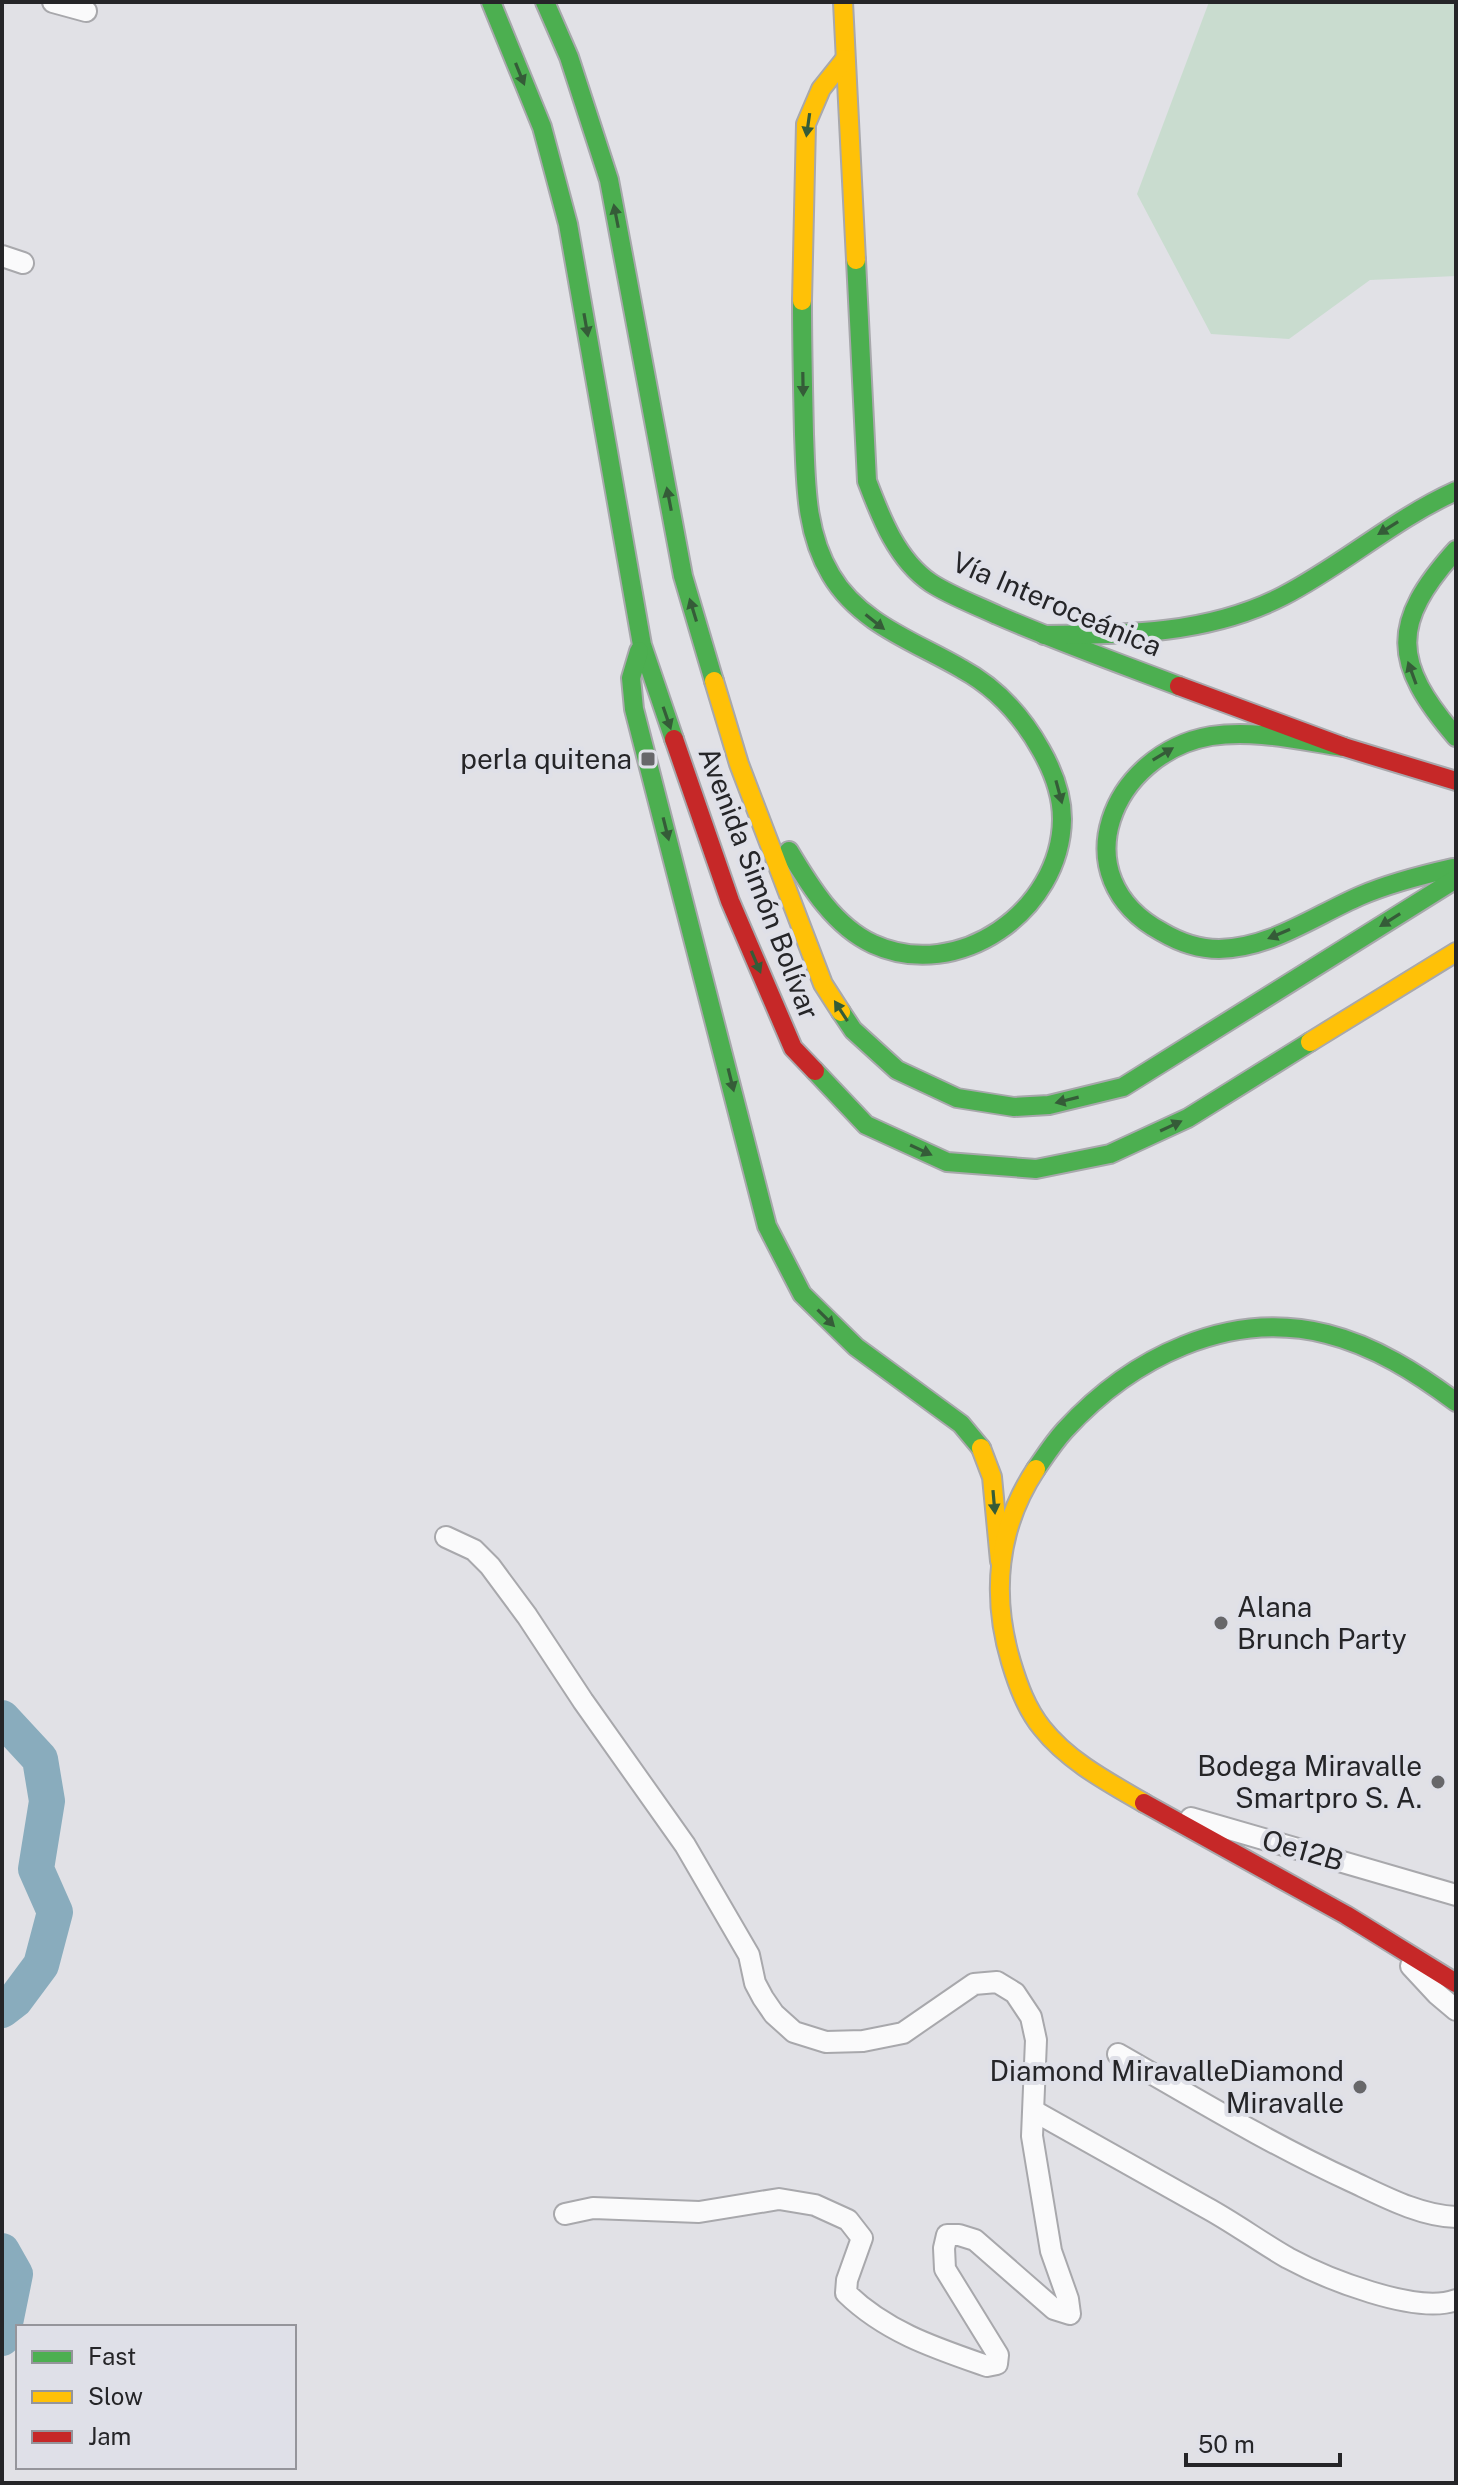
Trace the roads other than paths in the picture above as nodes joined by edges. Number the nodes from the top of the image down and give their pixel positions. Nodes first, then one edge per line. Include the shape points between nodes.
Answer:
1 (53, 2) edge
2 (491, 2) edge
3 (545, 2) edge
4 (843, 2) edge
5 (86, 11) dead end
6 (845, 59) junction
7 (2, 256) edge
8 (23, 263) dead end
9 (1456, 491) edge
10 (1456, 550) edge
11 (1044, 635) junction
12 (642, 645) junction
13 (1456, 737) edge
14 (1344, 747) junction
15 (739, 764) junction
16 (1456, 781) edge
17 (1456, 867) edge
18 (1456, 879) edge
19 (1456, 952) edge
20 (1456, 1402) edge
21 (446, 1537) dead end
22 (1000, 1561) junction
23 (1150, 1806) junction
24 (1456, 1895) edge
25 (1390, 1942) junction
26 (1456, 1983) edge
27 (1456, 2010) edge
28 (1118, 2054) dead end
29 (1034, 2111) junction
30 (565, 2214) dead end
31 (1456, 2217) edge
32 (1456, 2300) edge

1 - 5 street
2 -> 12 main road, Avenida Simón Bolívar via 542,127 568,224
15 -> 3 main road, Avenida Simón Bolívar via 683,576 609,180
4 - 6 main road, Vía Interoceánica
6 - 11 main road, Vía Interoceánica via 867,481 900,551 930,582
6 -> 15 main road via 812,101 806,124 803,382 807,502 817,546 836,586 858,609 885,630 953,663 1018,714 1054,775 1062,801 1062,834 1037,895 996,934 969,947 905,955 875,946 848,929 822,901
7 - 8 street
9 -> 11 main road via 1399,521 1283,597 1227,620 1179,631
13 -> 10 main road via 1417,687 1406,657 1415,602
11 - 14 main road, Vía Interoceánica
12 -> 19 main road, Avenida Simón Bolívar via 730,901 793,1048 866,1125 947,1162 1036,1169 1110,1154 1188,1118
12 -> 22 main road via 631,678 634,709 767,1226 802,1294 856,1347 961,1424 981,1448 992,1477
14 - 16 main road, Vía Interoceánica
17 -> 14 main road via 1410,877 1238,948 1192,946 1171,938 1124,901 1106,856 1112,813 1123,790 1163,752 1209,736 1241,734
18 -> 15 main road, Avenida Simón Bolívar via 1123,1087 1049,1105 1014,1107 957,1098 897,1070 853,1030 823,984
20 - 22 main road via 1395,1362 1316,1332 1239,1329 1186,1344 1117,1381 1061,1432 1020,1499
21 - 29 street via 474,1550 490,1566 685,1845 749,1955 755,1983 774,2014 794,2032 826,2042 863,2041 903,2033 974,1984 997,1982 1015,1993 1031,2017 1036,2040
22 - 23 main road via 1002,1631 1036,1720 1098,1777
23 - 24 street, Oe12B
23 - 25 main road
25 - 26 main road
25 - 27 street
28 - 31 street via 1282,2149 1385,2197
29 - 30 street via 1038,2184 1070,2314 1054,2309 975,2240 947,2235 944,2248 945,2269 998,2355 997,2364 987,2366 910,2339 866,2313 846,2293 862,2238 848,2220 815,2205 779,2199 699,2212 593,2208
29 - 32 street via 1289,2259 1413,2304

